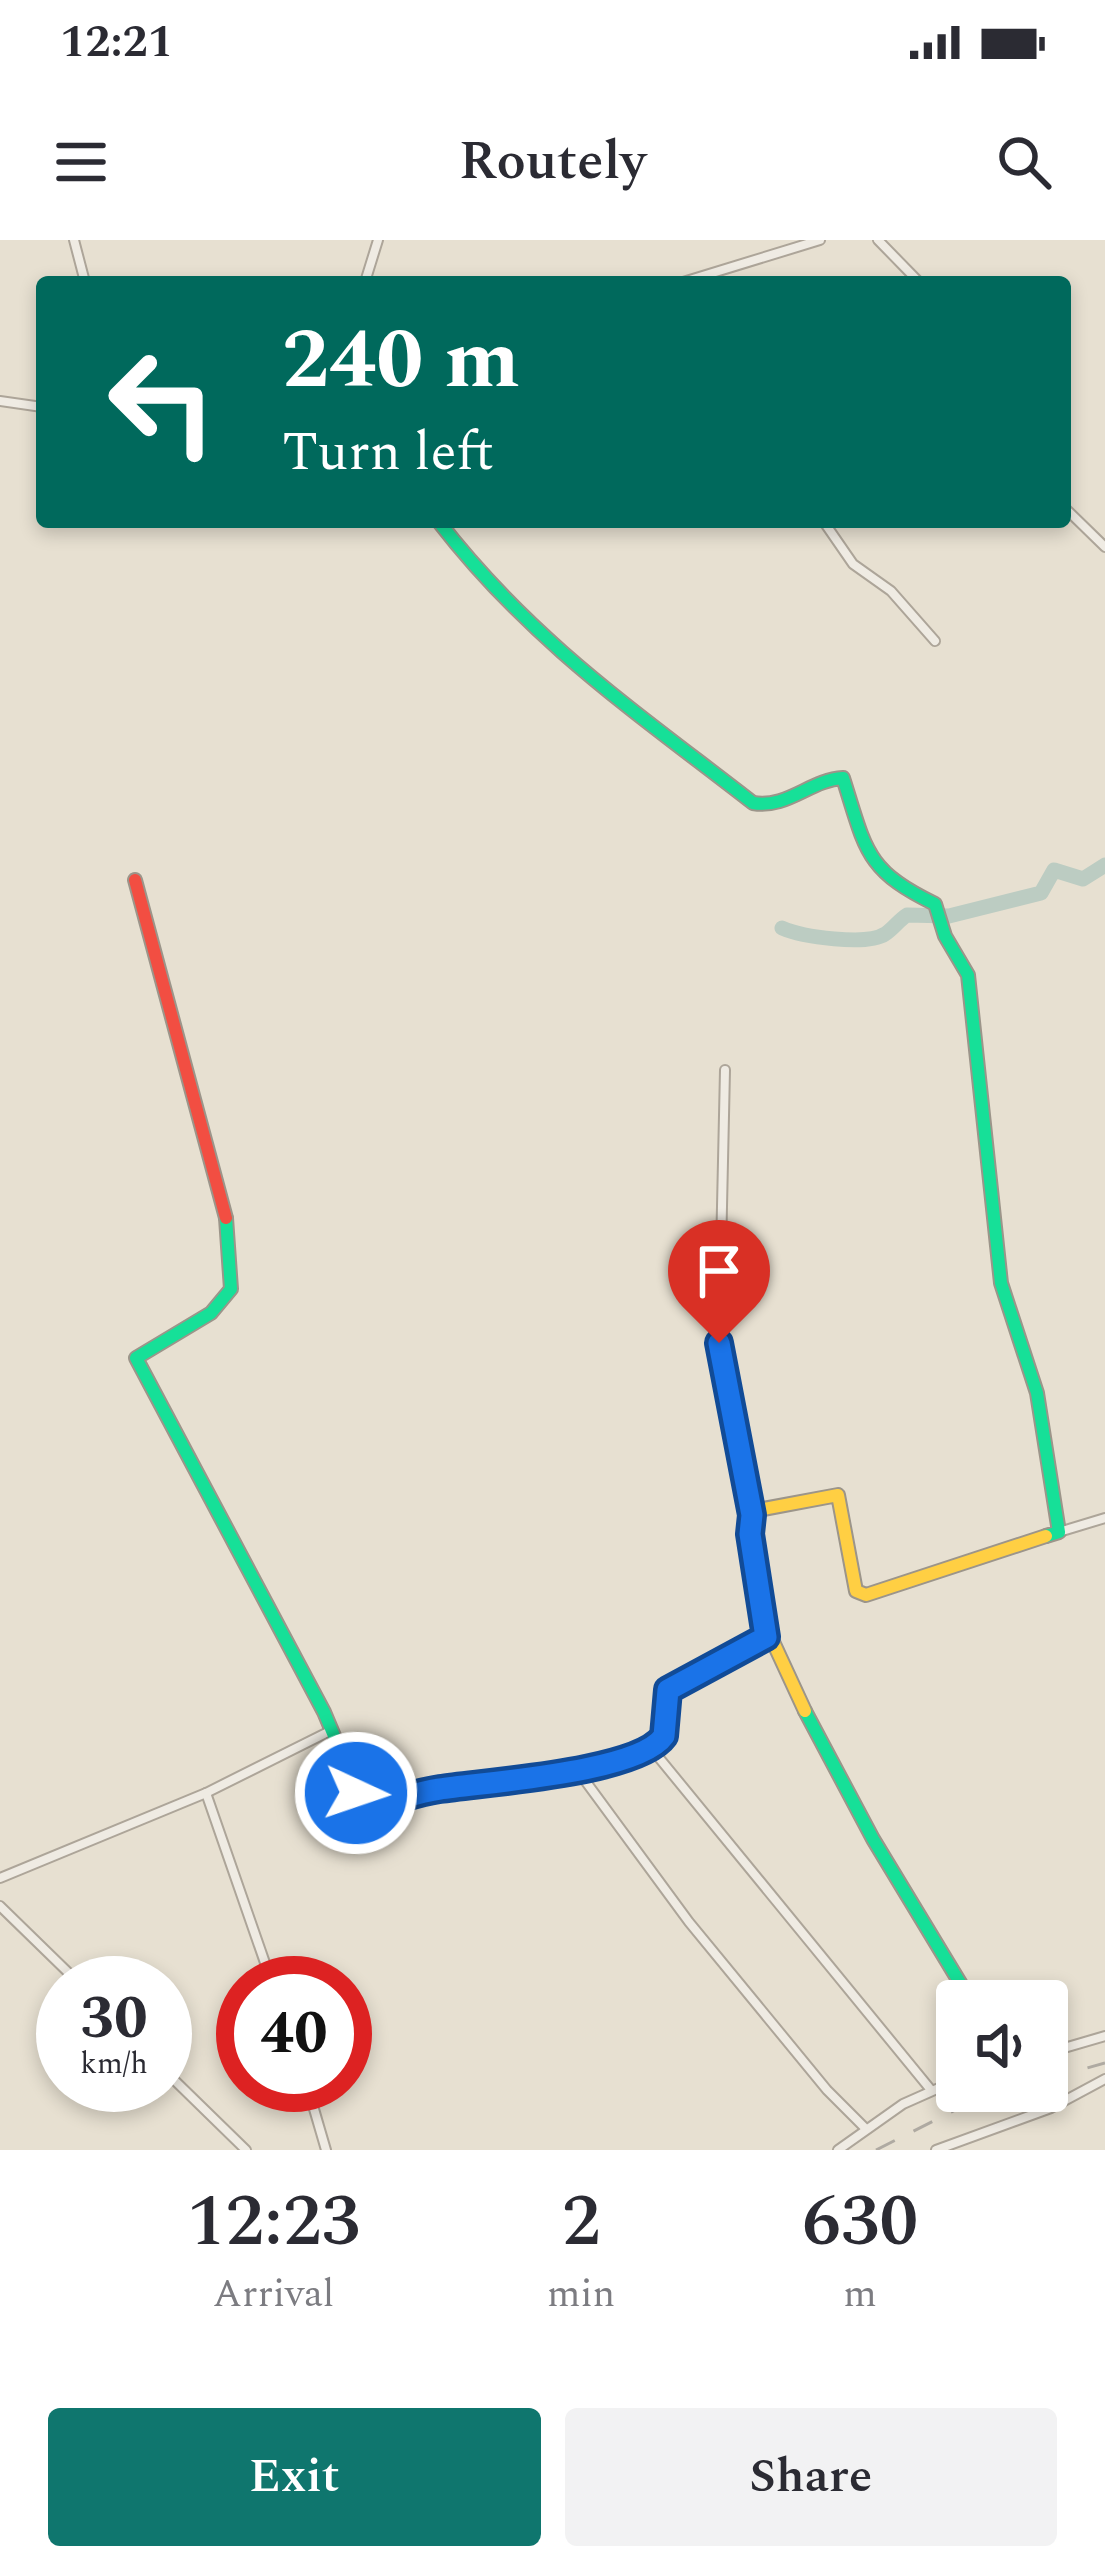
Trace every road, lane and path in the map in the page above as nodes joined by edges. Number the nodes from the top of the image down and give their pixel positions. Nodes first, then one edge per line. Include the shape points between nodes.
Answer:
1 (74, 240) edge
2 (378, 240) edge
3 (820, 240) edge
4 (878, 240) edge
5 (83, 276) edge
6 (366, 276) edge
7 (702, 276) edge
8 (913, 276) edge
9 (0, 401) edge
10 (36, 406) edge
11 (1071, 514) edge
12 (444, 528) edge
13 (828, 528) edge
14 (1105, 547) edge
15 (935, 641) dead end
16 (135, 880) dead end
17 (724, 1070) dead end
18 (752, 1515) junction
19 (1105, 1518) edge
20 (1059, 1532) junction
21 (766, 1637) junction
22 (332, 1730) junction
23 (651, 1748) junction
24 (576, 1768) junction
25 (206, 1793) junction
26 (0, 1878) edge
27 (0, 1906) edge
28 (51, 1956) edge
29 (263, 1956) edge
30 (957, 1980) edge
31 (1105, 2036) edge
32 (1068, 2047) edge
33 (1105, 2078) edge
34 (936, 2088) edge
35 (931, 2090) junction
36 (192, 2098) edge
37 (315, 2112) edge
38 (866, 2129) junction
39 (246, 2150) edge
40 (326, 2150) edge
41 (838, 2150) edge
42 (936, 2150) edge

1 - 5 street
2 - 6 street
3 - 7 street
4 - 8 street
9 - 10 street
11 - 14 street
12 - 20 street via 538,636 757,805 843,778 880,872 930,898 969,984 1001,1283 1037,1394
13 - 15 street via 854,564
16 - 22 street via 228,1215 234,1269 230,1290 209,1313 136,1358
17 - 18 street via 719,1343
18 - 20 street via 838,1496 850,1577 866,1595
18 - 21 street
19 - 20 street
21 - 23 street via 668,1690 665,1732
21 - 30 street
22 - 24 street via 358,1797 372,1805
22 - 25 street
23 - 24 street
23 - 35 street
24 - 38 street via 701,1937
25 - 26 street
25 - 29 street
27 - 28 street
31 - 32 street
33 - 42 street via 1051,2108
34 - 35 street
35 - 38 street
36 - 39 street
37 - 40 street
38 - 41 street

